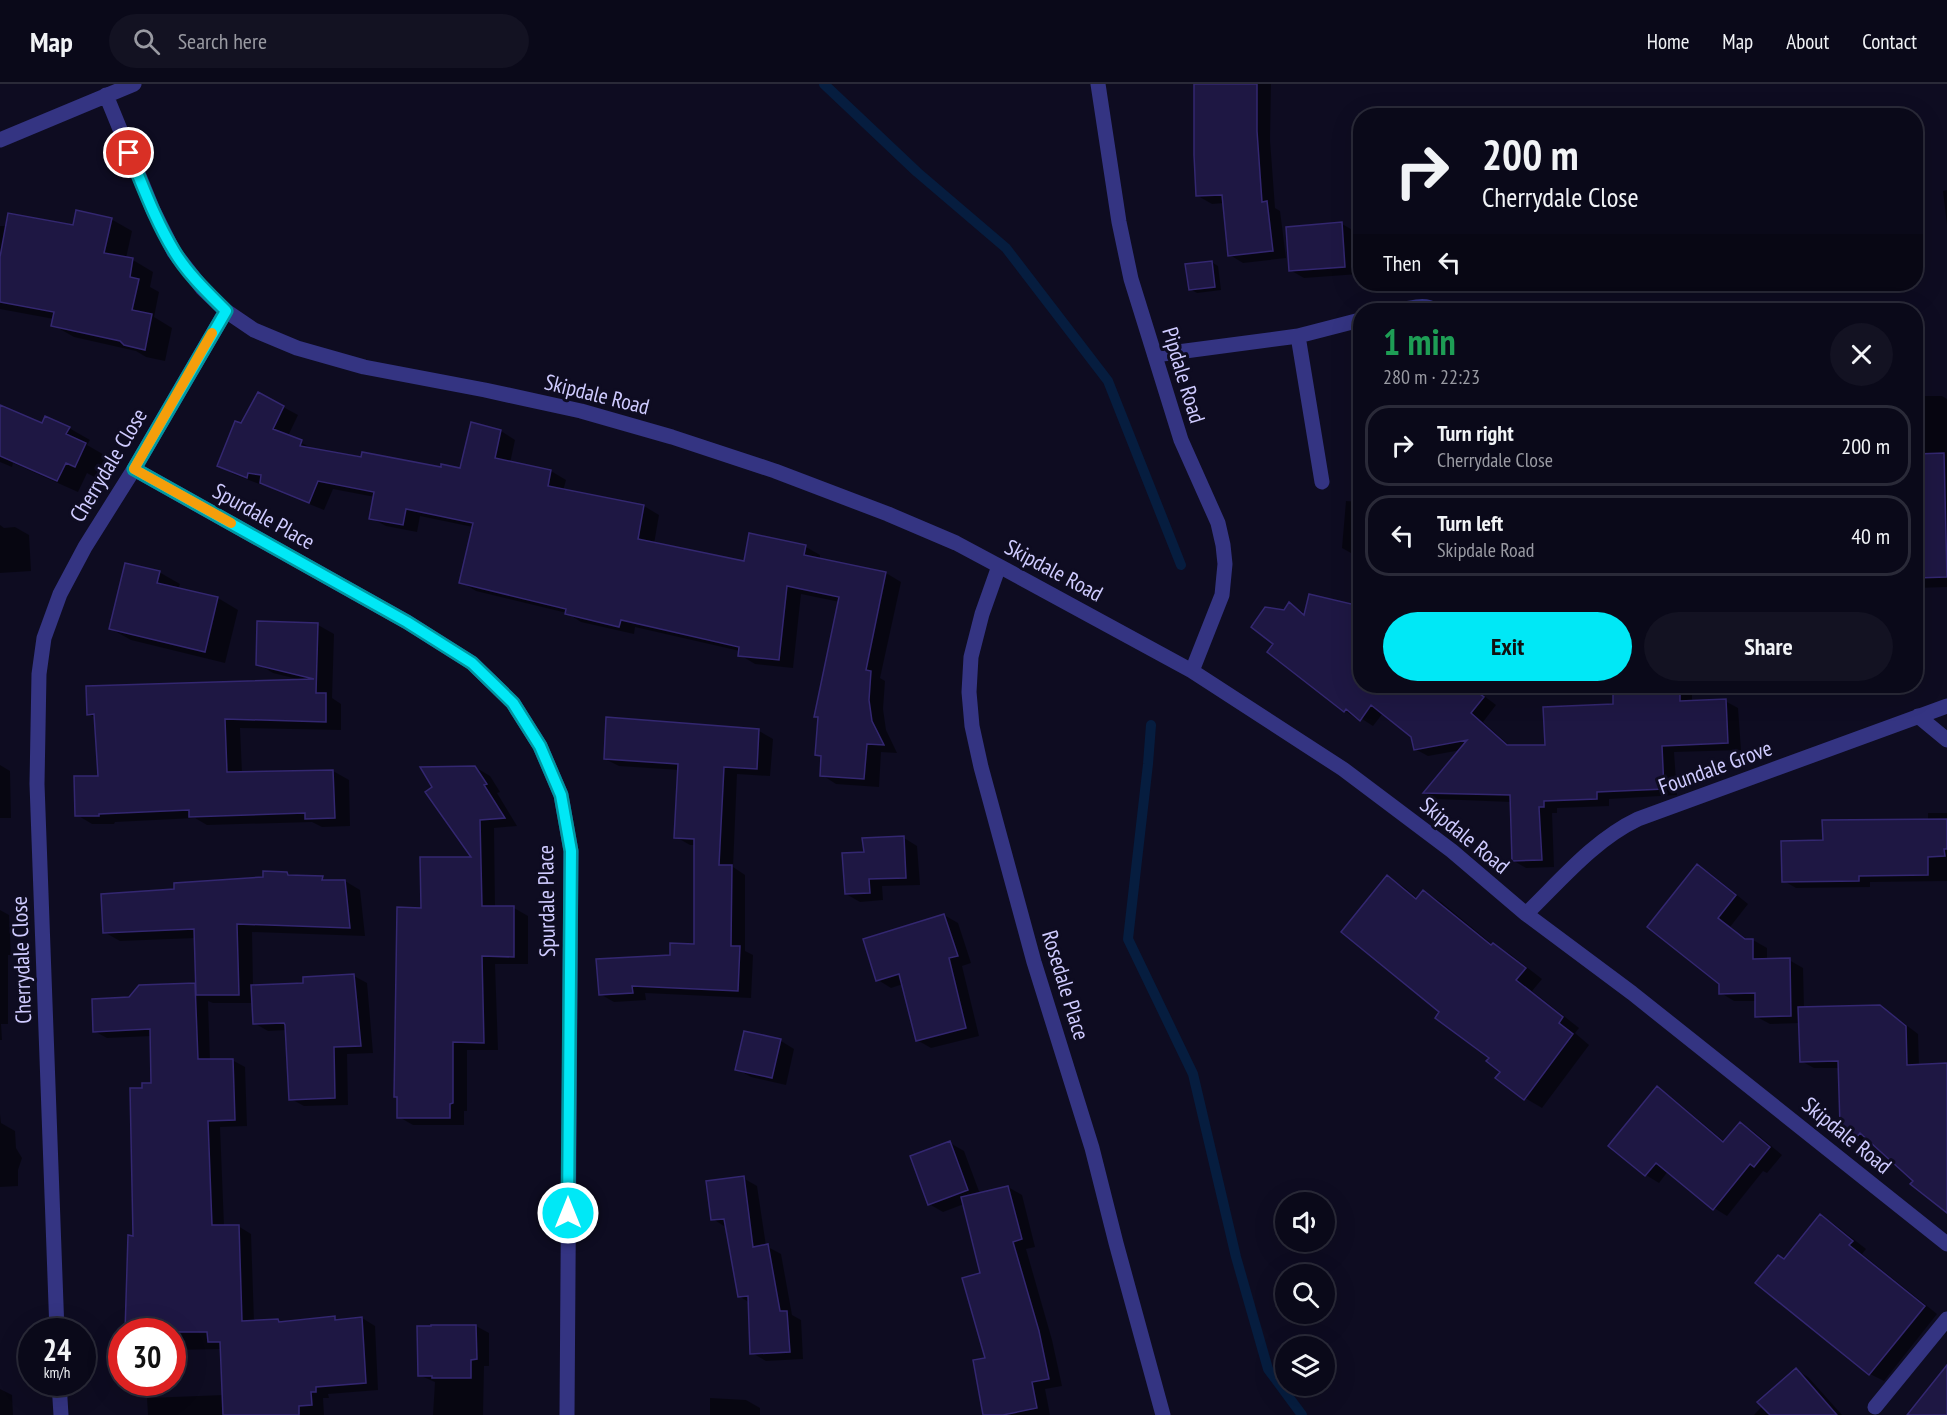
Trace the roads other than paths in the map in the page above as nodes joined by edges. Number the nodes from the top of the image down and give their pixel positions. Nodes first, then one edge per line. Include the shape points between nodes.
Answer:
1 (134, 84) edge
2 (1098, 84) edge
3 (106, 95) junction
4 (0, 140) edge
5 (226, 311) junction
6 (1353, 322) edge
7 (1298, 336) junction
8 (1155, 356) junction
9 (134, 469) junction
10 (1322, 482) dead end
11 (999, 566) junction
12 (1192, 670) junction
13 (1947, 706) edge
14 (1918, 717) junction
15 (1947, 740) edge
16 (1526, 914) junction
17 (1947, 1244) edge
18 (57, 1318) edge
19 (1947, 1319) edge
20 (60, 1396) edge
21 (1875, 1407) dead end
22 (61, 1415) edge
23 (567, 1415) edge
24 (1163, 1415) edge

1 - 3 street
2 - 8 street, Pipdale Road via 1119,222 1131,279
3 - 4 street
3 - 5 street, Skipdale Road via 174,252
5 - 9 street, Cherrydale Close
5 - 11 street, Skipdale Road via 254,330 297,348 364,367 581,411 672,436 888,514
6 - 7 street
7 - 8 street
7 - 10 street
8 - 12 street, Pipdale Road via 1181,440 1218,523 1223,544 1222,595
9 - 18 street, Cherrydale Close via 60,594 44,638 39,674 38,795
9 - 23 street, Spurdale Place via 407,622 472,663 513,703 540,746 561,795 571,851
11 - 12 street, Skipdale Road
11 - 24 street, Rosedale Place via 971,657 972,726 1034,962 1092,1148
12 - 16 street, Skipdale Road via 1343,769 1452,851
13 - 14 street, Foundale Grove
14 - 15 street
14 - 16 street, Foundale Grove via 1619,828
16 - 17 street, Skipdale Road via 1632,993
19 - 21 street
20 - 22 street

